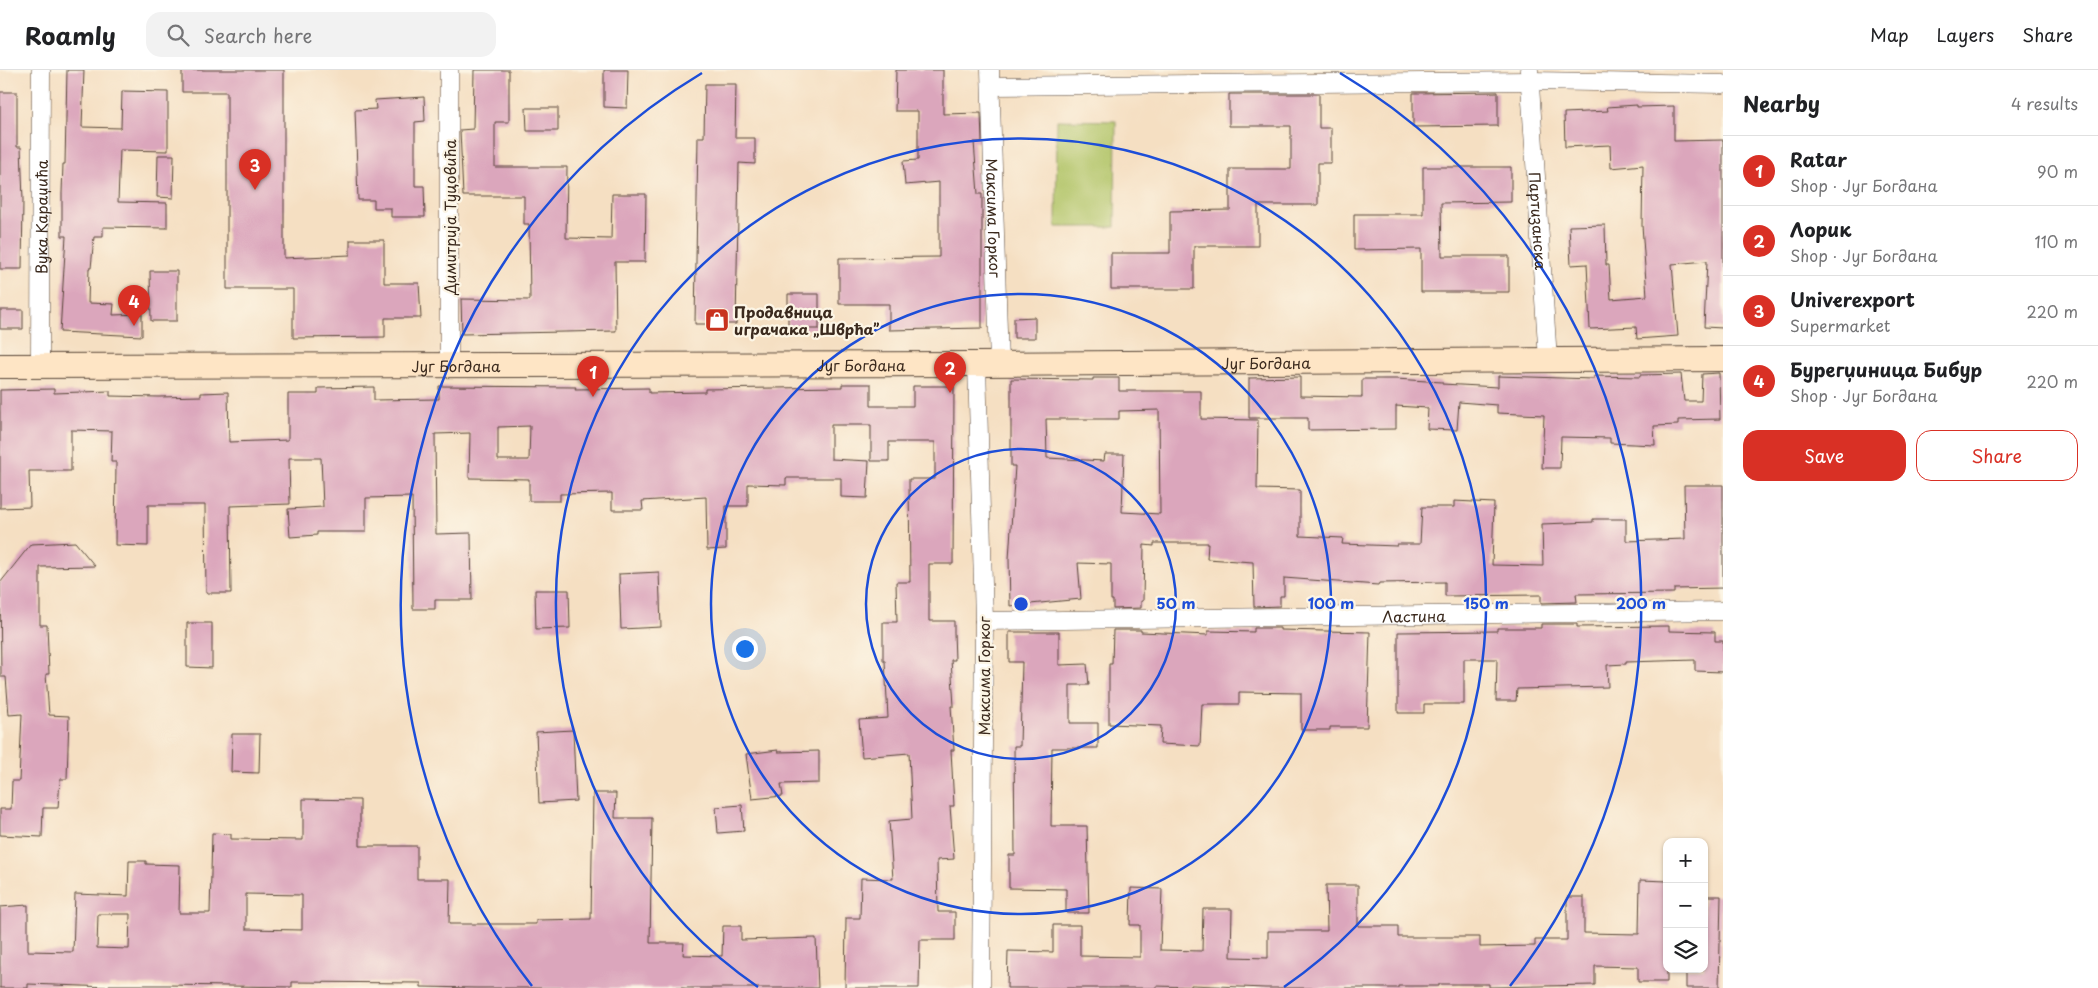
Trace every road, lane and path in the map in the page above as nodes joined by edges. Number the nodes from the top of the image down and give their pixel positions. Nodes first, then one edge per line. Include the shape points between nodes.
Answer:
1 (41, 70) edge
2 (449, 70) edge
3 (1529, 75) edge
4 (990, 78) edge
5 (1723, 84) edge
6 (1723, 359) edge
7 (1548, 360) junction
8 (988, 364) junction
9 (40, 365) junction
10 (449, 365) junction
11 (0, 366) edge
12 (1723, 612) edge
13 (984, 621) junction
14 (981, 988) edge

1 - 9 street, Вука Караџића
2 - 10 street, Димитрија Туцовића
3 - 4 street
3 - 5 street
3 - 7 street, Партизанска
4 - 8 street, Максима Горког
6 - 7 street, Југ Богдана
7 - 8 street, Југ Богдана
8 - 10 street, Југ Богдана
8 - 13 street, Максима Горког
9 - 10 street, Југ Богдана
9 - 11 street, Југ Богдана
12 - 13 street, Ластина
13 - 14 street, Максима Горког

